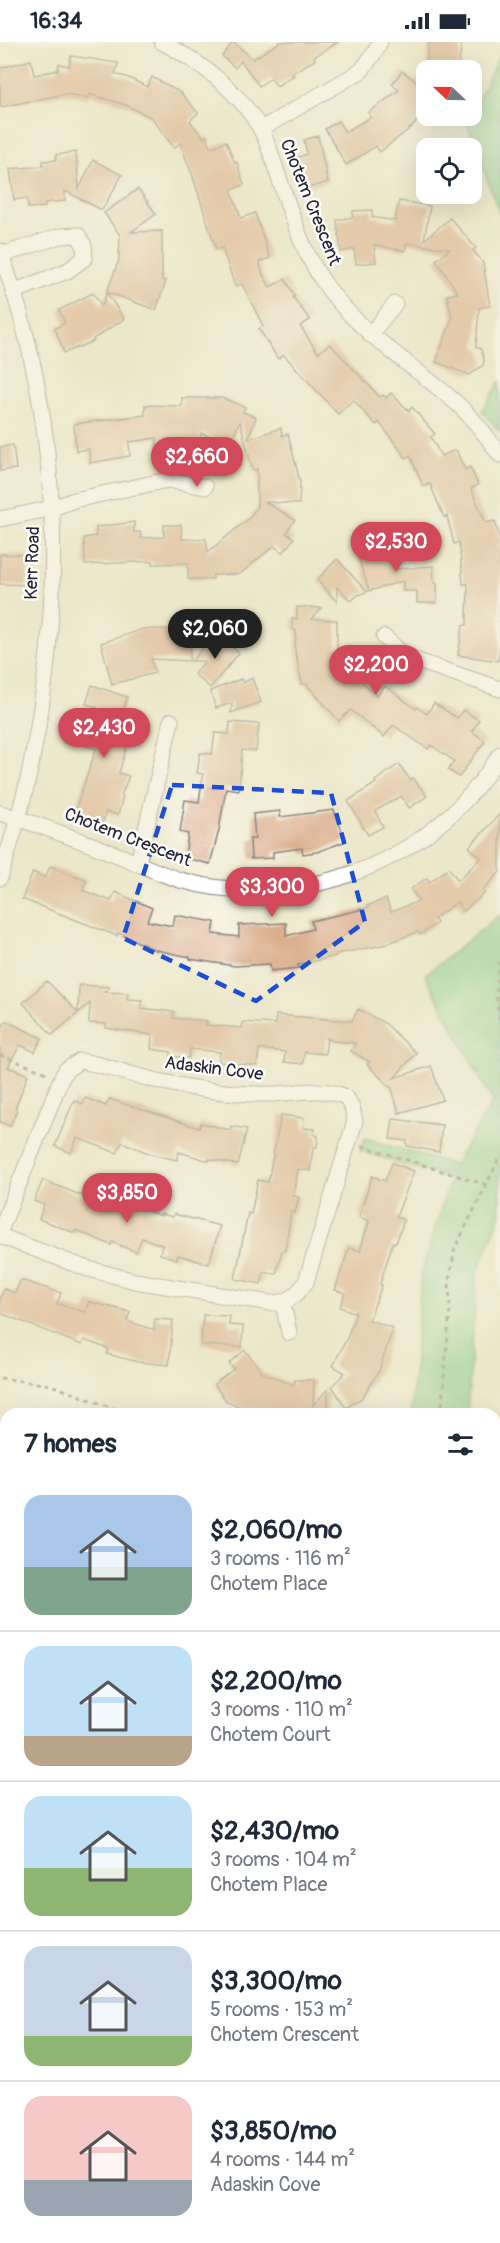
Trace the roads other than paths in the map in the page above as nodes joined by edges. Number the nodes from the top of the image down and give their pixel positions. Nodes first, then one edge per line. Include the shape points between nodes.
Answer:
1 (162, 42) edge
2 (380, 42) edge
3 (261, 129) junction
4 (1, 253) edge
5 (13, 292) junction
6 (394, 304) dead end
7 (370, 335) junction
8 (500, 455) edge
9 (205, 487) dead end
10 (53, 508) junction
11 (0, 519) edge
12 (384, 638) dead end
13 (500, 689) edge
14 (171, 721) dead end
15 (500, 754) edge
16 (0, 813) edge
17 (18, 818) junction
18 (138, 863) junction
19 (0, 878) edge
20 (0, 1231) edge
21 (0, 1236) edge
22 (284, 1303) junction
23 (289, 1333) dead end
24 (0, 1724) edge
25 (0, 1732) edge

1 - 3 street, Chotem Crescent via 222,82
2 - 3 street via 361,70
3 - 7 street, Chotem Crescent via 313,266 336,299
4 - 5 street, Kerr Road
4 - 5 street via 60,236 78,235 84,245 85,258 67,271
5 - 10 street, Kerr Road via 31,350 43,410
6 - 7 street
7 - 8 street, Chotem Crescent via 455,401
9 - 10 street via 168,480
10 - 11 street
10 - 17 street, Kerr Road via 46,670
12 - 13 street via 418,661
14 - 18 street
15 - 18 street, Chotem Crescent via 462,805 424,837 388,860 344,878 299,887 219,888 179,880
16 - 17 street, Chotem Crescent
17 - 18 street, Chotem Crescent
17 - 19 street, Kerr Road
20 - 22 street, Adaskin Cove via 61,1079 66,1070 80,1061 162,1082 246,1095 334,1092 346,1097 355,1121 306,1282
21 - 22 street via 85,1268 135,1281
22 - 23 street
24 - 25 street

